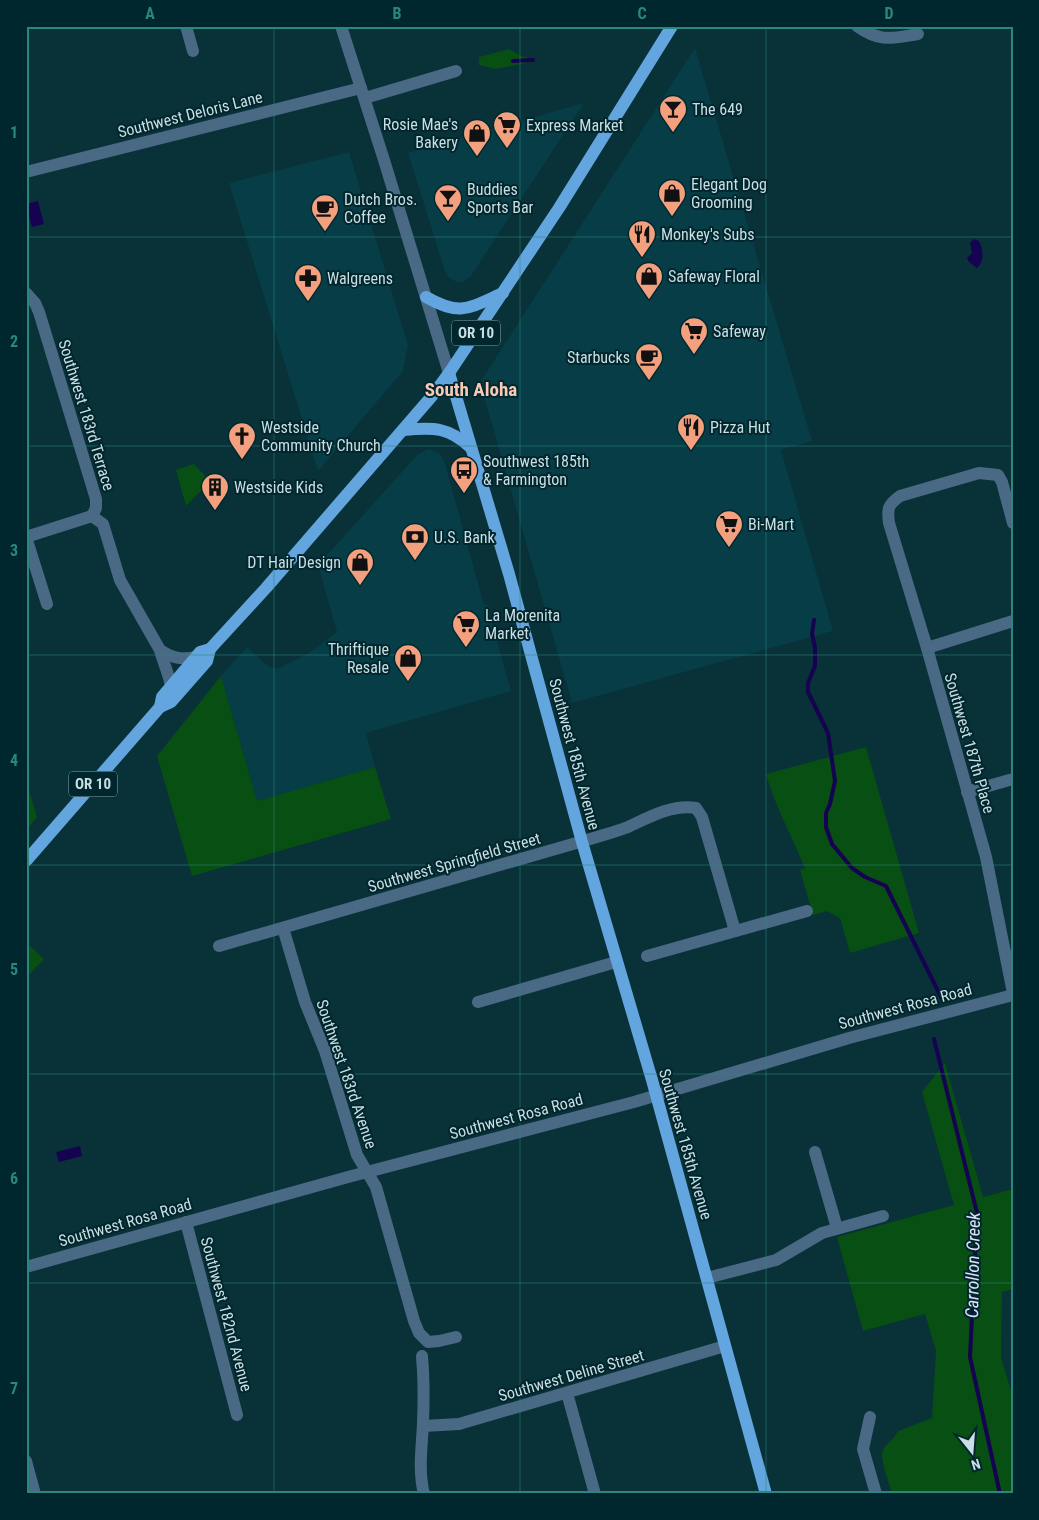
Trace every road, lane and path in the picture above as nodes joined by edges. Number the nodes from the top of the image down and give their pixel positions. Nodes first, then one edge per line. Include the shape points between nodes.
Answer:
1 (186, 26) edge
2 (342, 26) edge
3 (672, 26) edge
4 (857, 26) edge
5 (918, 34) dead end
6 (193, 51) dead end
7 (456, 71) dead end
8 (363, 93) junction
9 (26, 172) edge
10 (27, 293) edge
11 (503, 293) junction
12 (426, 297) junction
13 (449, 373) junction
14 (404, 430) junction
15 (471, 448) junction
16 (92, 516) junction
17 (1013, 523) edge
18 (26, 537) edge
19 (47, 604) dead end
20 (1013, 622) edge
21 (927, 648) junction
22 (210, 649) junction
23 (160, 650) junction
24 (196, 657) junction
25 (171, 687) junction
26 (160, 707) junction
27 (1013, 779) edge
28 (967, 792) junction
29 (582, 842) junction
30 (26, 861) edge
31 (807, 912) dead end
32 (283, 928) junction
33 (735, 931) junction
34 (219, 946) dead end
35 (647, 956) dead end
36 (616, 962) junction
37 (1013, 994) edge
38 (478, 1002) dead end
39 (656, 1095) junction
40 (815, 1152) dead end
41 (367, 1172) junction
42 (883, 1216) dead end
43 (186, 1222) junction
44 (837, 1228) junction
45 (26, 1267) edge
46 (707, 1278) junction
47 (456, 1337) dead end
48 (725, 1346) junction
49 (422, 1356) dead end
50 (567, 1393) junction
51 (237, 1415) dead end
52 (870, 1417) dead end
53 (423, 1426) junction
54 (26, 1461) edge
55 (35, 1494) edge
56 (424, 1494) edge
57 (595, 1494) edge
58 (766, 1494) edge
59 (876, 1494) edge

1 - 6 street
2 - 8 street, Southwest 185th Avenue
3 - 11 main road, OR 10
4 - 5 street via 882,38
7 - 8 street, Southwest Deloris Lane
8 - 9 street, Southwest Deloris Lane
8 - 12 street, Southwest 185th Avenue
10 - 16 street, Southwest 183rd Terrace via 39,312 96,499
11 - 12 main road via 470,308 457,310
11 - 13 main road, OR 10
12 - 13 street, Southwest 185th Avenue
13 - 14 main road, OR 10
13 - 15 main road, Southwest 185th Avenue
14 - 15 main road via 428,428 447,432
14 - 22 main road, OR 10
15 - 29 main road, Southwest 185th Avenue
16 - 18 street
16 - 23 street via 103,524 120,580
17 - 21 street, Southwest 187th Place via 1002,482 998,475 989,473 911,492 890,504 889,523
18 - 19 street
20 - 21 street
21 - 28 street, Southwest 187th Place
22 - 24 main road, OR 10
22 - 26 main road, OR 10 via 207,661 171,702
23 - 24 street via 179,659
23 - 25 street
24 - 25 main road, OR 10
25 - 26 main road, OR 10 via 162,696
26 - 30 main road, OR 10
27 - 28 street
28 - 37 street, Southwest 187th Place via 986,857
29 - 32 street, Southwest Springfield Street
29 - 33 street, Southwest Springfield Street via 646,817 686,806 696,808 702,817
29 - 36 main road, Southwest 185th Avenue
31 - 33 street
32 - 34 street, Southwest Springfield Street
32 - 41 street, Southwest 183rd Avenue via 304,1002 325,1051 357,1155
33 - 35 street
36 - 38 street
36 - 39 main road, Southwest 185th Avenue
37 - 39 street, Southwest Rosa Road via 839,1040
39 - 41 street, Southwest Rosa Road
39 - 46 main road, Southwest 185th Avenue
40 - 44 street
41 - 43 street, Southwest Rosa Road
41 - 47 street, Southwest 183rd Avenue via 376,1187 419,1333 428,1342
42 - 44 street
43 - 45 street, Southwest Rosa Road
43 - 51 street, Southwest 182nd Avenue
44 - 46 street via 822,1233 776,1260
46 - 48 main road, Southwest 185th Avenue
48 - 50 street, Southwest Deline Street
48 - 58 main road, Southwest 185th Avenue
49 - 53 street
50 - 53 street, Southwest Deline Street via 459,1424
50 - 57 street
52 - 59 street via 863,1449
53 - 56 street via 420,1459
54 - 55 street

